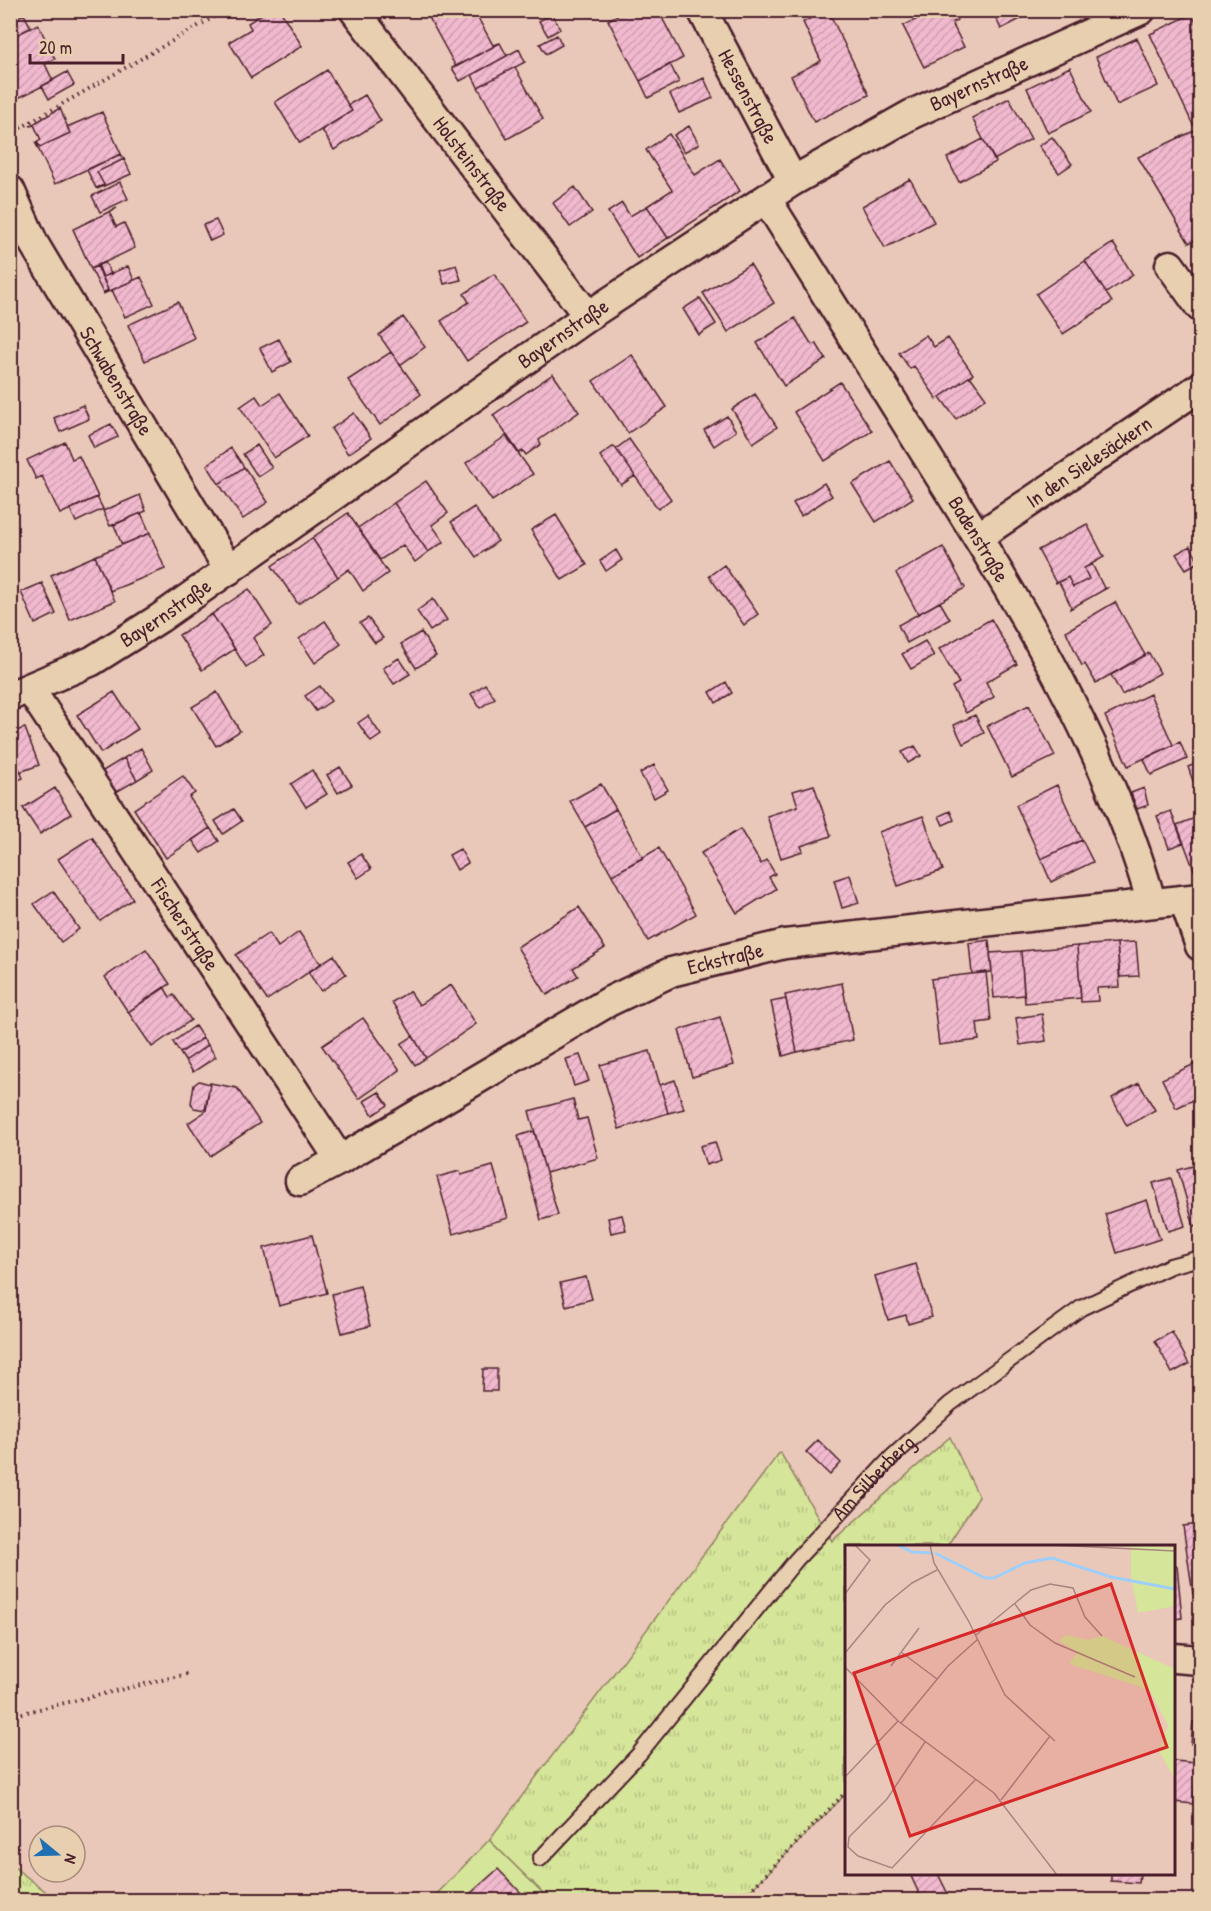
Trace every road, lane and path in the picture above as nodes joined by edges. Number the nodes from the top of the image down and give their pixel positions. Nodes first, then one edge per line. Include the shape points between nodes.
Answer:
1 (226, 10) edge
2 (354, 10) edge
3 (702, 10) edge
4 (1141, 10) edge
5 (10, 134) edge
6 (793, 182) junction
7 (10, 190) edge
8 (767, 200) junction
9 (1170, 265) dead end
10 (1200, 307) edge
11 (588, 316) junction
12 (1200, 387) edge
13 (978, 537) junction
14 (229, 570) junction
15 (20, 692) edge
16 (1192, 899) edge
17 (1151, 901) junction
18 (1200, 946) edge
19 (340, 1160) junction
20 (300, 1181) dead end
21 (1200, 1258) edge
22 (1175, 1658) edge
23 (1200, 1660) edge
24 (191, 1673) dead end
25 (10, 1716) edge
26 (845, 1793) edge
27 (540, 1859) dead end
28 (741, 1900) edge

1 - 5 path
2 - 11 street, Holsteinstraße
3 - 6 street, Hessenstraße
4 - 6 street, Bayernstraße via 912,114
6 - 8 street, Bayernstraße
7 - 14 street, Schwabenstraße via 34,244
8 - 11 street, Bayernstraße
8 - 13 street, Badenstraße
9 - 10 street
11 - 14 street, Bayernstraße
12 - 13 street, In den Sielesäckern
13 - 17 street, Badenstraße via 1040,644 1095,755 1136,848
14 - 15 street, Bayernstraße via 92,661
15 - 19 street, Fischerstraße
16 - 17 street, Eckstraße
16 - 18 street
17 - 19 street, Eckstraße via 784,944 671,972 600,1007
19 - 20 street, Eckstraße
21 - 27 lane, Am Silberberg via 1170,1266 1081,1308 950,1404 891,1458 796,1560 639,1754
22 - 23 street
24 - 25 path
26 - 28 path

